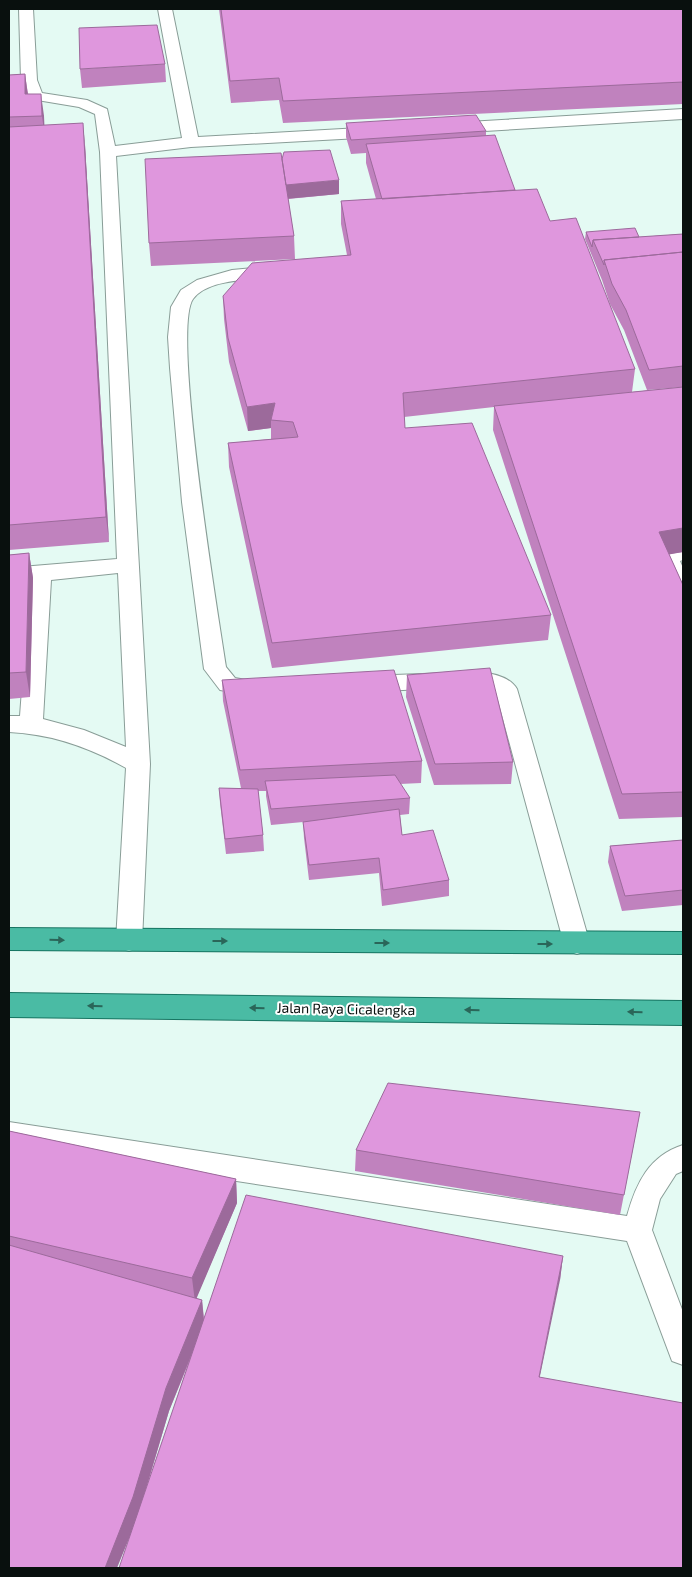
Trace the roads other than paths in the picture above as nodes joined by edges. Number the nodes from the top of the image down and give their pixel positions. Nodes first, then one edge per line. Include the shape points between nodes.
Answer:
1 (26, 9) edge
2 (165, 9) edge
3 (683, 114) edge
4 (437, 128) edge
5 (398, 131) edge
6 (191, 142) junction
7 (108, 152) junction
8 (290, 269) edge
9 (683, 554) edge
10 (127, 565) junction
11 (40, 574) junction
12 (9, 575) edge
13 (683, 593) edge
14 (341, 684) edge
15 (273, 687) edge
16 (20, 724) edge
17 (138, 764) junction
18 (9, 939) edge
19 (130, 941) junction
20 (683, 943) edge
21 (577, 944) junction
22 (9, 1004) edge
23 (683, 1013) edge
24 (9, 1134) edge
25 (683, 1156) edge
26 (637, 1230) junction
27 (683, 1351) edge

1 - 7 lane via 29,80 36,96 98,108 102,112
2 - 6 lane
3 - 4 lane
5 - 6 lane
6 - 7 lane
7 - 10 lane
8 - 15 lane via 232,275 202,284 187,294 180,307 177,337 192,502 215,669 228,685
9 - 13 lane via 672,556 670,561
10 - 11 lane
10 - 17 lane
11 - 12 lane
11 - 16 lane
14 - 21 lane via 479,679 490,680 506,689
16 - 17 lane via 110,748
17 - 19 lane
18 -> 19 highway
19 -> 21 highway
20 - 21 highway
23 -> 22 highway, Jalan Raya Cicalengka
24 - 26 lane
25 - 26 lane via 666,1166 647,1195
26 - 27 lane

